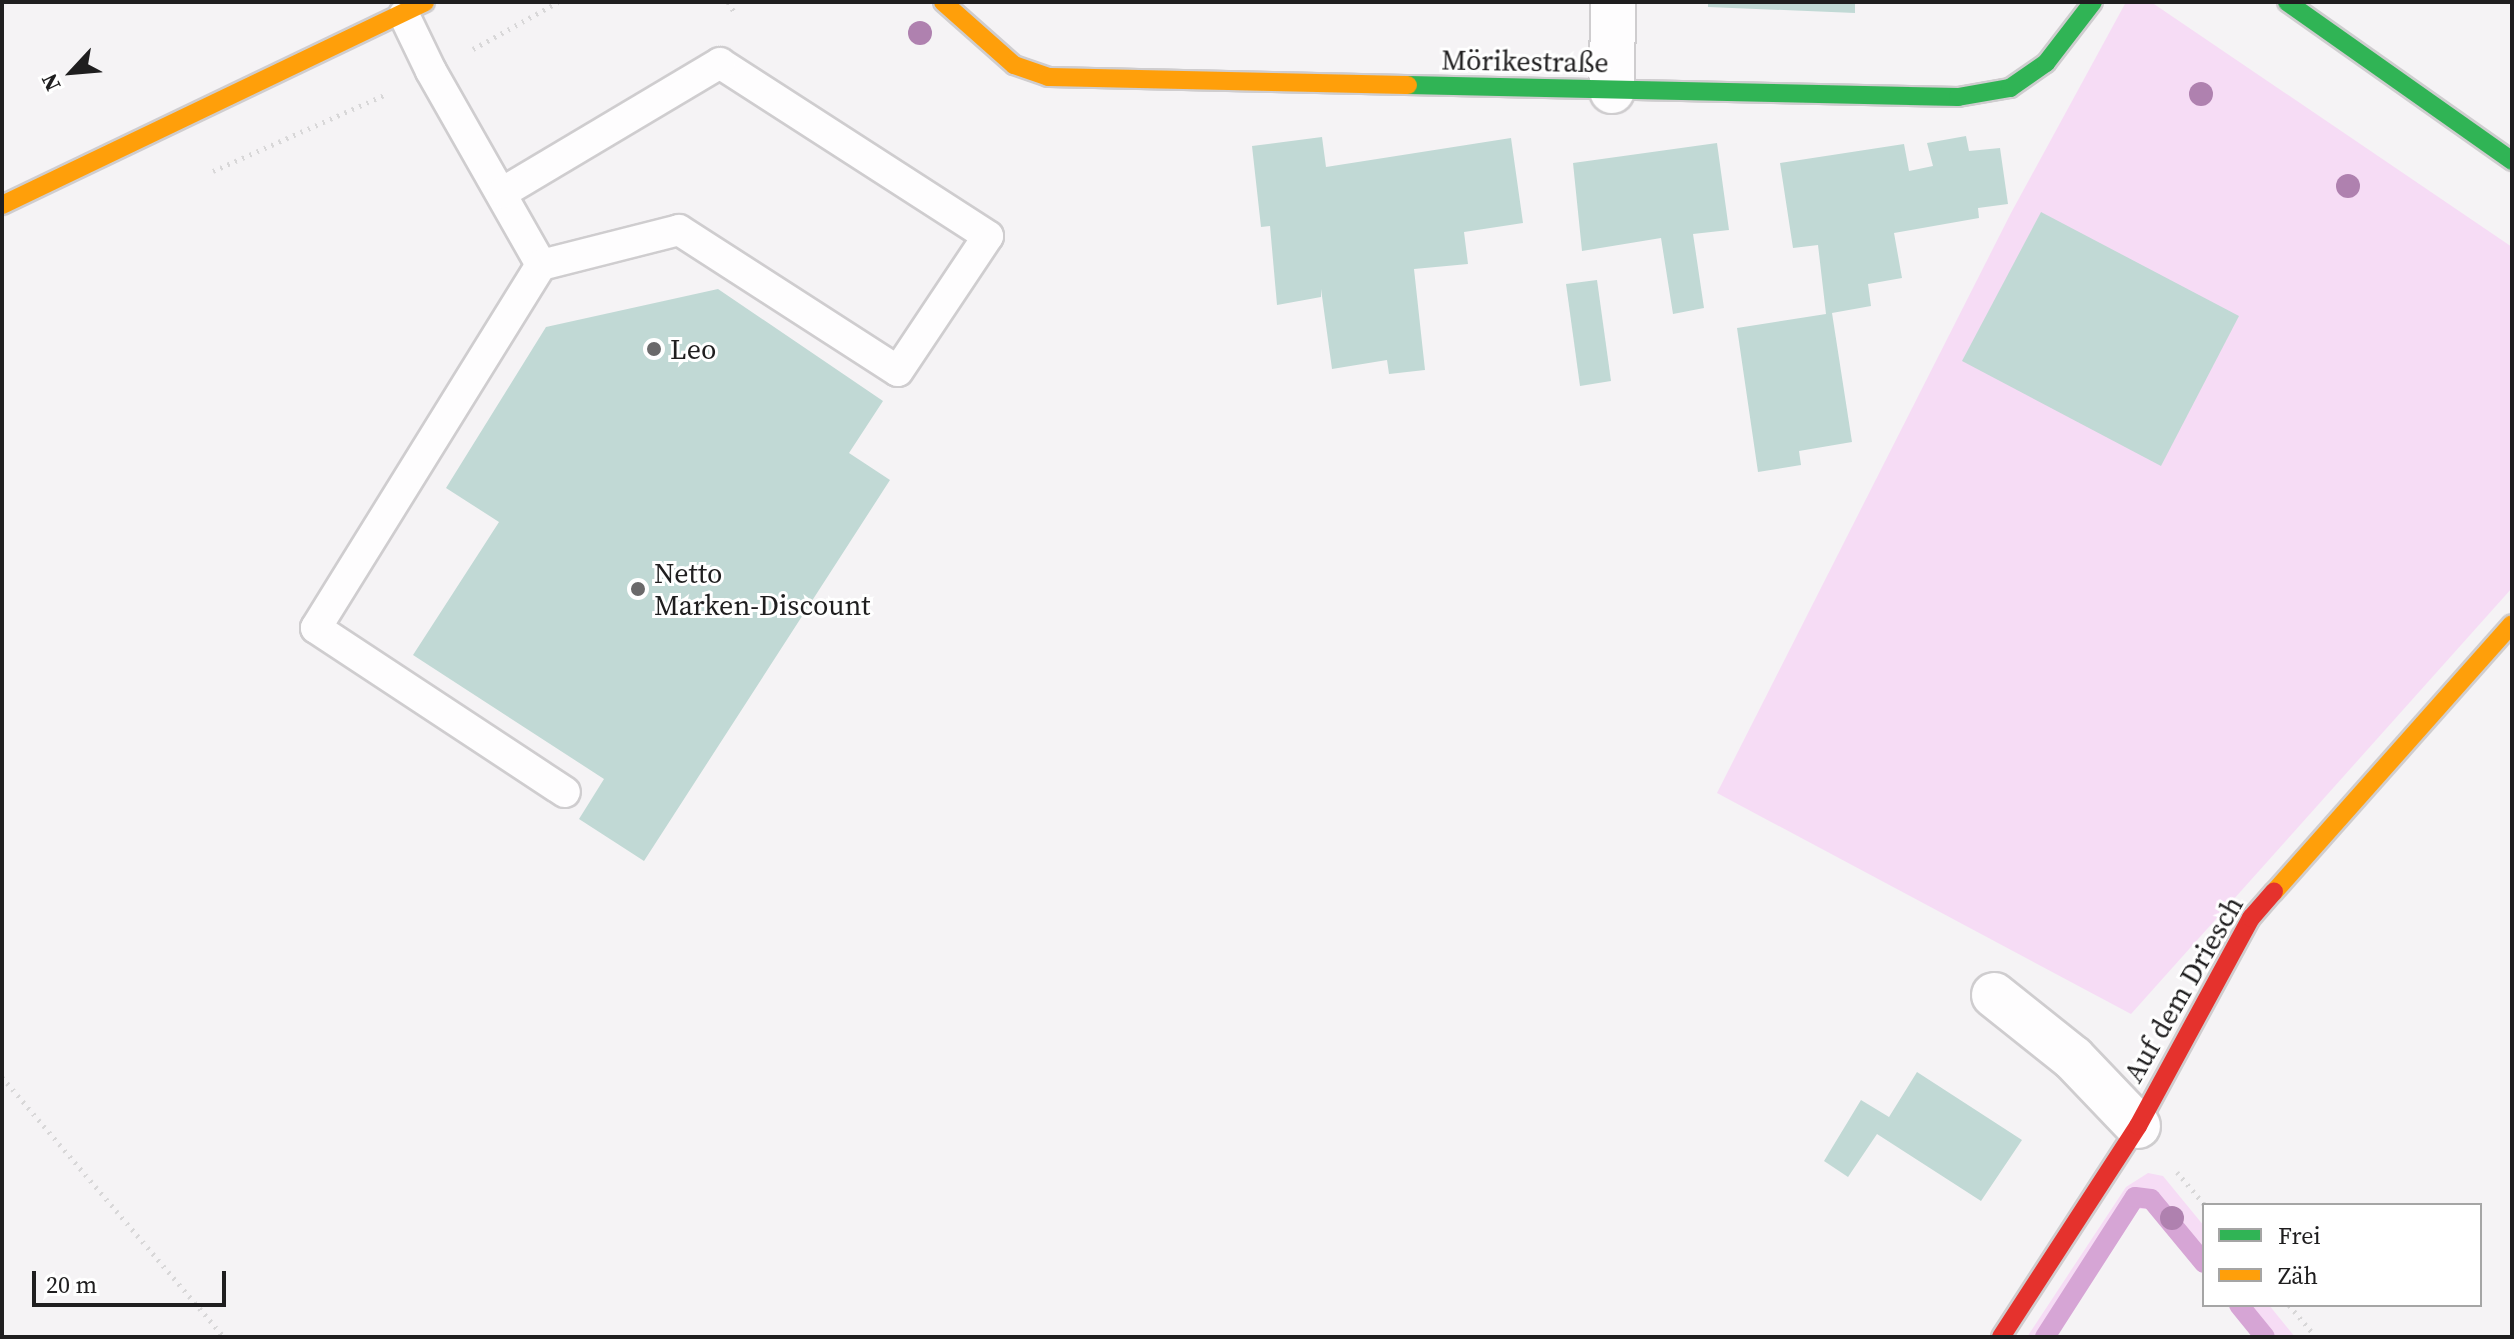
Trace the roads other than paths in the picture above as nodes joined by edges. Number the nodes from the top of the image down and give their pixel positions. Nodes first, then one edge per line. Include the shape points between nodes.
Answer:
1 (943, 2) edge
2 (1613, 2) edge
3 (2093, 2) edge
4 (2287, 2) edge
5 (414, 8) edge
6 (1612, 91) junction
7 (2512, 161) edge
8 (502, 193) junction
9 (2, 205) edge
10 (541, 265) junction
11 (2512, 624) edge
12 (565, 792) dead end
13 (1994, 995) dead end
14 (2138, 1126) junction
15 (2001, 1337) edge

1 - 6 street, Mörikestraße via 1014,65 1048,77
2 - 6 street
3 - 6 street, Mörikestraße via 2046,63 2010,88 1958,97
4 - 7 street
5 - 8 lane via 431,71
5 - 9 street
8 - 10 lane
8 - 10 lane via 720,63 988,236 898,371 679,230
10 - 12 lane via 316,628
11 - 14 street, Auf dem Driesch via 2251,918
13 - 14 street via 2073,1058
14 - 15 street, Auf dem Driesch

